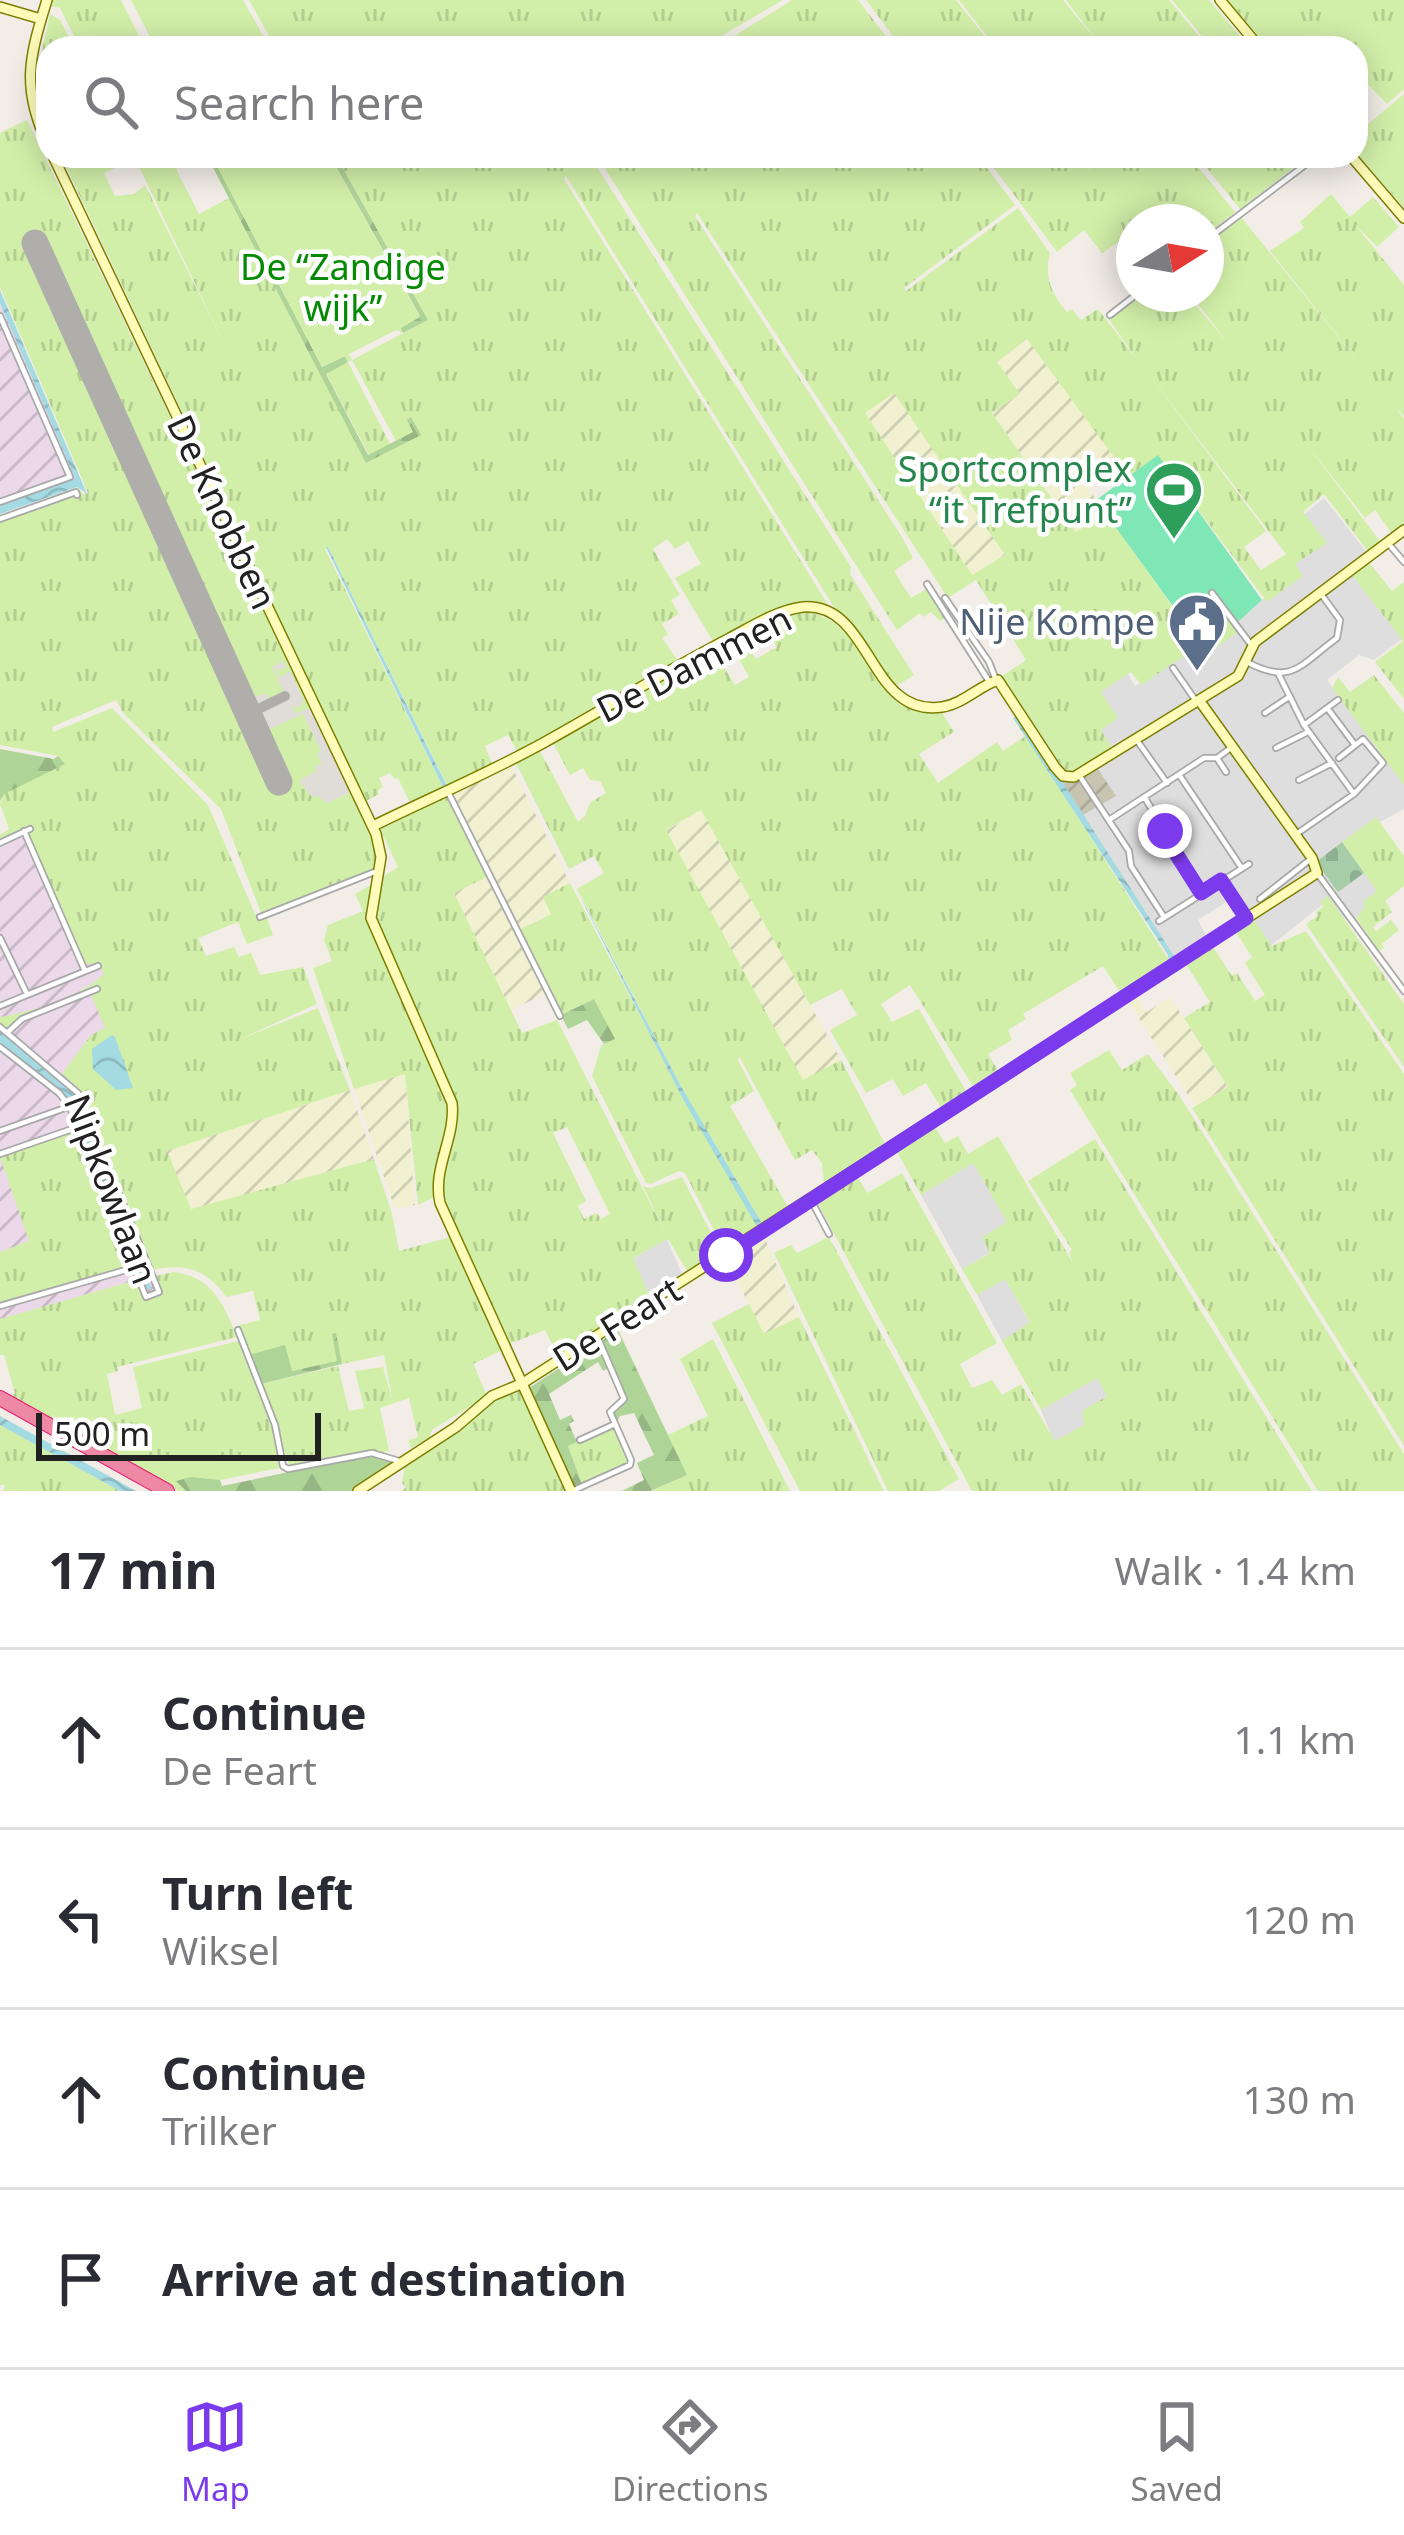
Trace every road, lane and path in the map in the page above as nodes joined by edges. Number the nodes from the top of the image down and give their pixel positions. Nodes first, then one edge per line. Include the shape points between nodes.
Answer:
1 (46, 0) edge
2 (1220, 0) edge
3 (0, 7) edge
4 (41, 19) junction
5 (36, 36) edge
6 (36, 36) edge
7 (1250, 36) edge
8 (36, 115) edge
9 (59, 168) edge
10 (1301, 168) edge
11 (1361, 168) edge
12 (1404, 218) edge
13 (1224, 226) edge
14 (1116, 310) edge
15 (1110, 314) dead end
16 (0, 316) edge
17 (77, 495) dead end
18 (0, 502) edge
19 (0, 519) edge
20 (1404, 530) edge
21 (1388, 543) junction
22 (1404, 562) edge
23 (927, 584) dead end
24 (1212, 593) dead end
25 (1321, 594) junction
26 (945, 598) dead end
27 (1252, 646) junction
28 (1246, 661) junction
29 (1173, 668) dead end
30 (1279, 675) junction
31 (993, 681) junction
32 (1289, 697) junction
33 (1198, 700) junction
34 (1338, 700) dead end
35 (1328, 709) junction
36 (1264, 713) dead end
37 (1306, 728) junction
38 (1136, 739) junction
39 (1354, 745) junction
40 (1232, 746) junction
41 (1276, 748) dead end
42 (1217, 758) junction
43 (1339, 758) dead end
44 (1332, 763) junction
45 (1226, 772) dead end
46 (1079, 775) junction
47 (1180, 776) junction
48 (1299, 780) dead end
49 (1167, 784) junction
50 (447, 790) junction
51 (1354, 794) junction
52 (1145, 798) junction
53 (1108, 820) junction
54 (373, 826) junction
55 (1295, 835) junction
56 (0, 843) edge
57 (1312, 858) junction
58 (1249, 864) dead end
59 (1241, 867) junction
60 (379, 870) junction
61 (1317, 873) junction
62 (1221, 880) junction
63 (1201, 893) junction
64 (1260, 899) dead end
65 (260, 917) dead end
66 (1246, 918) junction
67 (0, 938) edge
68 (98, 966) dead end
69 (85, 971) junction
70 (97, 989) dead end
71 (1404, 991) edge
72 (27, 995) junction
73 (0, 1006) edge
74 (560, 1016) dead end
75 (0, 1027) edge
76 (7, 1033) junction
77 (0, 1047) edge
78 (70, 1107) junction
79 (78, 1127) junction
80 (0, 1131) edge
81 (0, 1154) edge
82 (811, 1201) junction
83 (830, 1234) dead end
84 (134, 1268) junction
85 (0, 1306) edge
86 (238, 1330) dead end
87 (597, 1336) junction
88 (523, 1384) junction
89 (0, 1402) edge
90 (615, 1424) junction
91 (580, 1440) dead end
92 (401, 1463) junction
93 (152, 1491) edge
94 (166, 1491) edge
95 (358, 1491) edge
96 (572, 1491) edge

1 - 4 street
2 - 7 street
3 - 4 street
4 - 5 street
6 - 8 street via 29,84
9 - 54 street, De Knobben
10 - 13 street
11 - 12 street
14 - 15 street
16 - 18 street via 70,477
17 - 19 street
20 - 21 street
21 - 22 street
21 - 25 street
23 - 31 street
24 - 27 street
25 - 27 street
25 - 30 street via 1340,620 1337,638
26 - 31 street
27 - 28 street
28 - 30 street
28 - 33 street via 1238,676
29 - 33 street
30 - 32 street
31 - 46 street via 1059,772
31 - 50 street, De Dammen via 949,706 911,704 886,685 839,617 800,608
32 - 36 street
32 - 37 street
33 - 38 street
33 - 40 street
34 - 35 street
35 - 37 street
35 - 39 street
37 - 41 street
37 - 44 street
38 - 46 street
38 - 49 street
39 - 43 street
39 - 51 street via 1367,740 1383,763
40 - 42 street
40 - 55 street
42 - 45 street
42 - 47 street
44 - 48 street
44 - 51 street
46 - 53 street
47 - 49 street
47 - 59 street
49 - 52 street
50 - 54 street, De Dammen
50 - 74 street
51 - 55 street
52 - 53 street
52 - 63 street
53 - 63 street via 1161,919
54 - 60 street, De Knobben
55 - 57 street
56 - 69 street via 27,830
57 - 61 street
57 - 64 street
58 - 59 street
59 - 62 street
60 - 65 street
60 - 88 street, De Knobben via 371,918 452,1103 440,1203
61 - 66 street, De Feart
61 - 71 street
62 - 63 street
62 - 66 street
66 - 82 street, De Feart
67 - 72 street
68 - 69 street
69 - 72 street
70 - 76 street
72 - 73 street
75 - 76 street, Nipkowlaan
76 - 84 street, Nipkowlaan via 78,1093 159,1292 146,1297
77 - 78 street, Nipkowlaan
78 - 79 street, Nipkowlaan
78 - 80 street
79 - 81 street
79 - 84 street, Nipkowlaan
82 - 83 street
82 - 87 street, De Feart
84 - 85 street
86 - 92 street via 284,1466 372,1453
87 - 88 street, De Feart
87 - 90 street via 624,1399 610,1408
88 - 92 street, De Feart via 492,1396
88 - 96 street, De Knobben
89 - 93 highway
89 - 94 highway
90 - 91 street
90 - 96 street via 630,1465
92 - 95 street, De Feart

